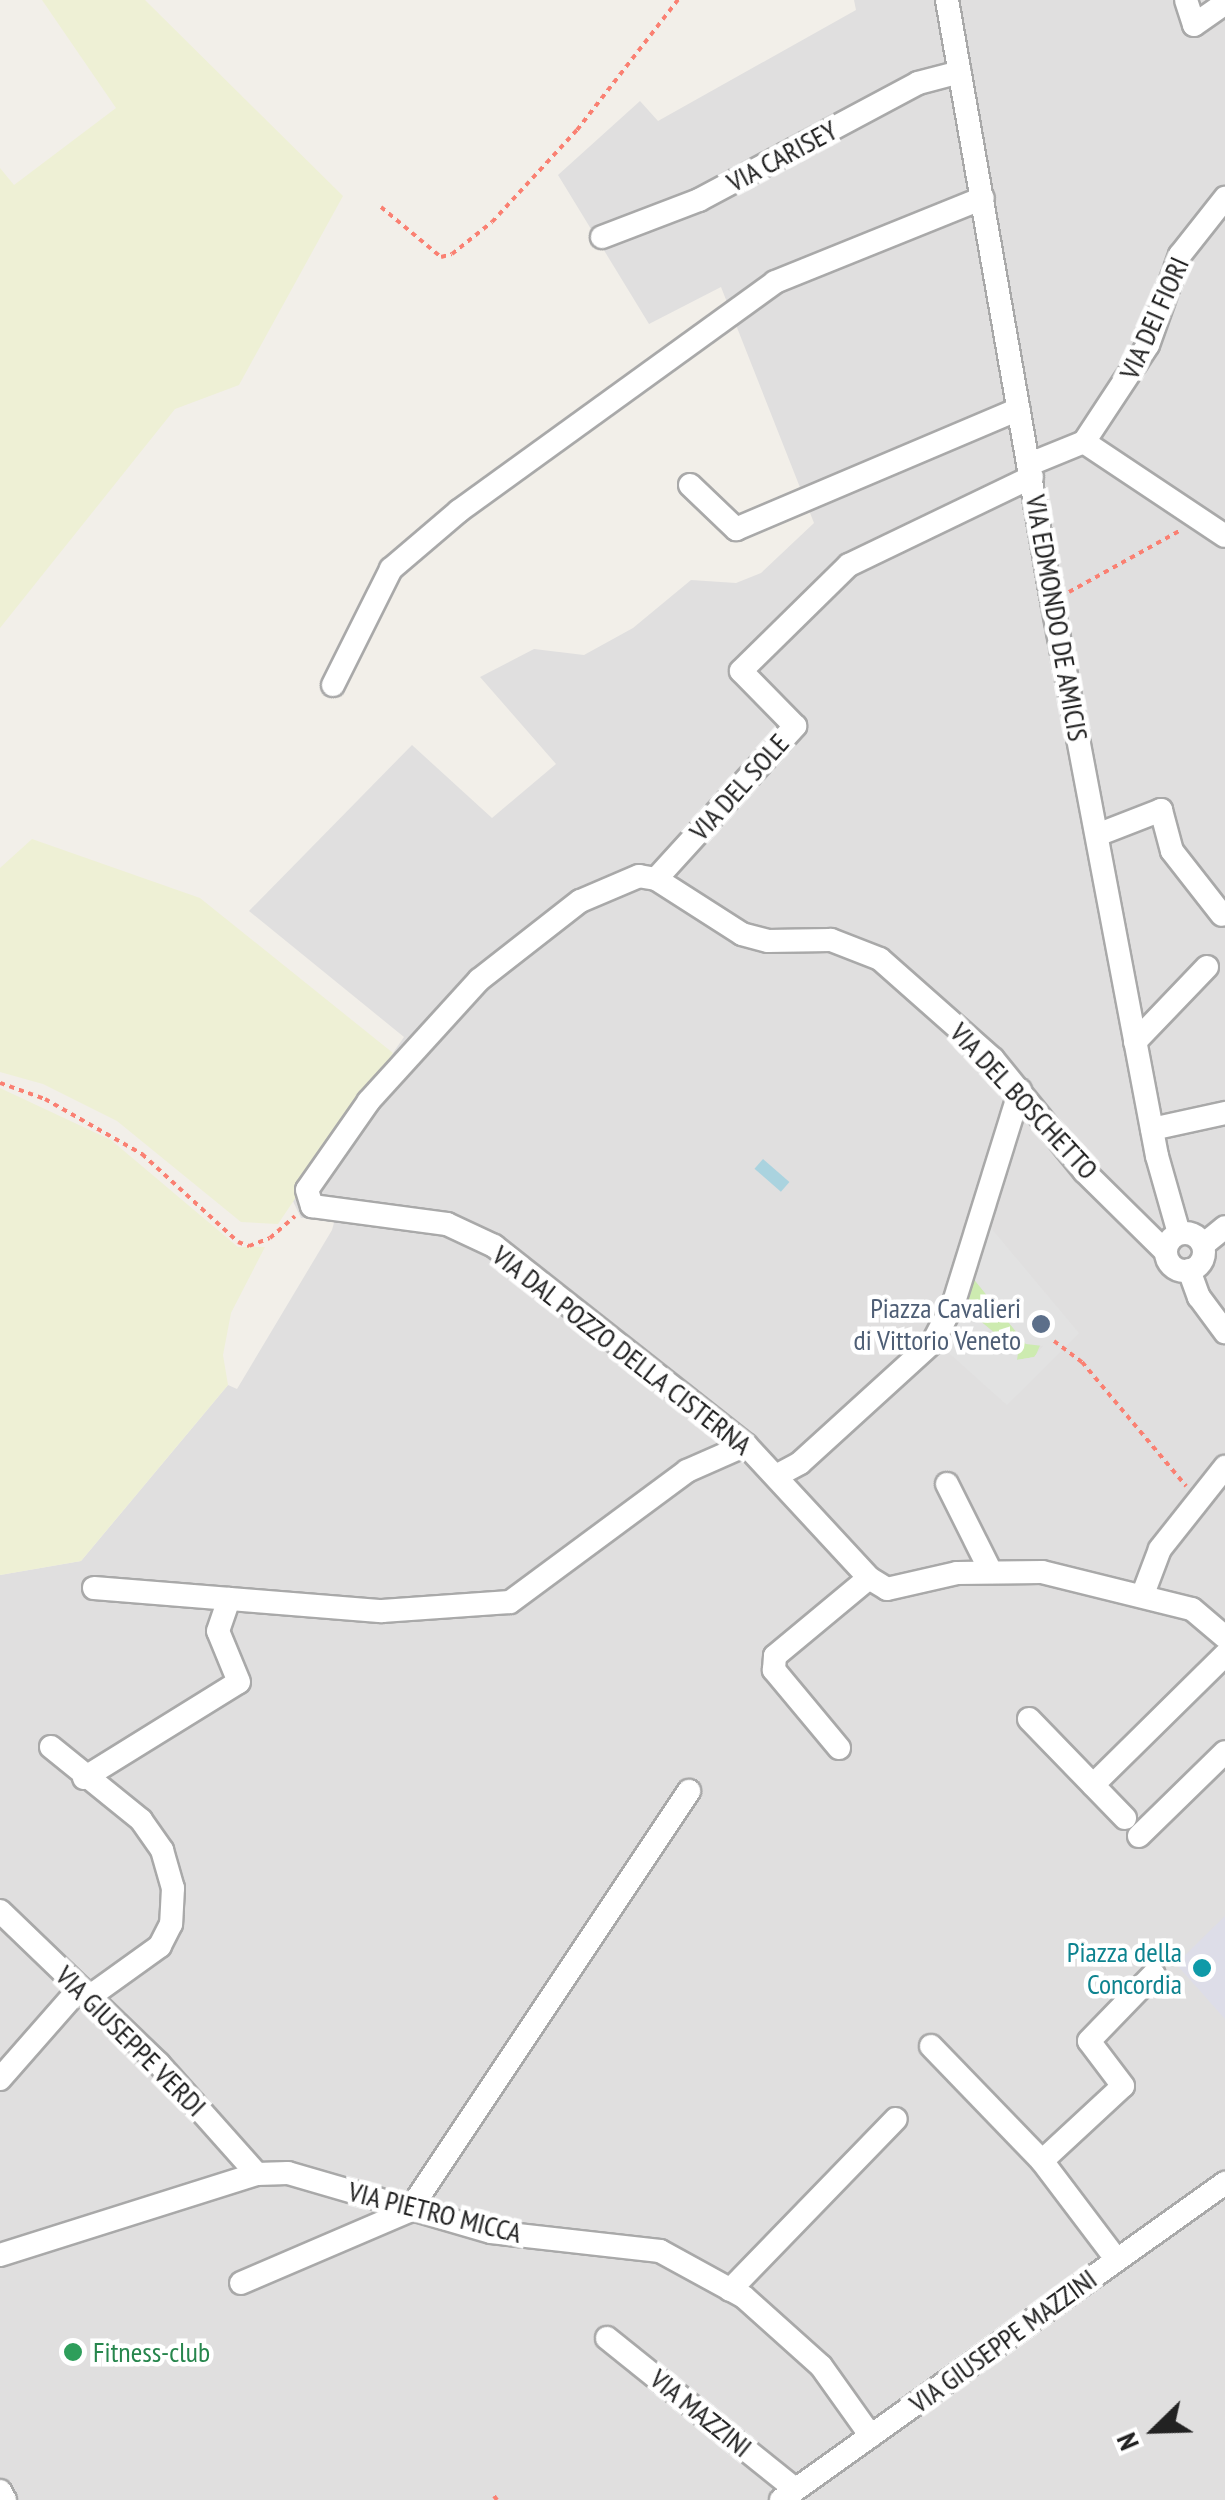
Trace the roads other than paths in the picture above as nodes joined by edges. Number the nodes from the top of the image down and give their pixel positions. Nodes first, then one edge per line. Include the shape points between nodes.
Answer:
1 (948, 0) edge
2 (1186, 0) edge
3 (1225, 2) edge
4 (960, 72) junction
5 (983, 198) junction
6 (1225, 198) edge
7 (602, 236) dead end
8 (1018, 409) junction
9 (1084, 442) junction
10 (1031, 470) junction
11 (690, 486) dead end
12 (1225, 536) edge
13 (333, 684) dead end
14 (1097, 835) junction
15 (656, 879) junction
16 (1222, 915) dead end
17 (1207, 967) dead end
18 (1135, 1042) junction
19 (1020, 1090) junction
20 (1225, 1113) edge
21 (1152, 1129) junction
22 (1225, 1228) edge
23 (1173, 1242) junction
24 (1203, 1246) junction
25 (1190, 1270) junction
26 (1225, 1332) edge
27 (746, 1445) junction
28 (1225, 1467) edge
29 (776, 1476) junction
30 (948, 1484) dead end
31 (991, 1572) junction
32 (869, 1578) junction
33 (94, 1588) dead end
34 (1143, 1594) junction
35 (229, 1599) junction
36 (1225, 1637) edge
37 (1225, 1655) edge
38 (1029, 1719) dead end
39 (50, 1748) dead end
40 (840, 1748) dead end
41 (1225, 1752) edge
42 (84, 1778) junction
43 (1093, 1785) junction
44 (690, 1791) dead end
45 (0, 1911) edge
46 (1154, 1974) dead end
47 (84, 1992) junction
48 (931, 2046) dead end
49 (0, 2079) edge
50 (896, 2118) dead end
51 (1042, 2161) junction
52 (257, 2174) junction
53 (1225, 2183) edge
54 (408, 2211) junction
55 (0, 2256) edge
56 (1117, 2260) junction
57 (241, 2282) dead end
58 (730, 2290) junction
59 (607, 2338) dead end
60 (871, 2436) junction
61 (0, 2491) edge
62 (788, 2494) edge
63 (6, 2500) edge

1 - 4 street, VIA EDMONDO DE AMICIS
2 - 3 street via 1194,25
4 - 5 street, VIA EDMONDO DE AMICIS
4 - 7 street, VIA CARISEY via 918,84 699,200
5 - 8 street, VIA EDMONDO DE AMICIS
5 - 13 street via 775,282 458,511 391,569
6 - 9 street, VIA DEI FIORI via 1180,255 1148,345
8 - 10 street, VIA EDMONDO DE AMICIS
8 - 11 street via 736,529
9 - 10 street
9 - 12 street
10 - 14 street, VIA EDMONDO DE AMICIS
10 - 15 street, VIA DEL SOLE via 849,565 741,672 795,726
14 - 16 street via 1161,810 1172,852
14 - 18 street, VIA EDMONDO DE AMICIS
15 - 19 street, VIA DEL BOSCHETTO via 742,934 768,941 831,940 880,959
15 - 27 street, VIA DAL POZZO DELLA CISTERNA via 618,880 480,980 358,1116 306,1190 312,1206 447,1224 494,1246
17 - 18 street
18 - 21 street, VIA EDMONDO DE AMICIS
19 - 23 street, VIA DEL BOSCHETTO via 1084,1171
19 - 29 street via 954,1302 934,1342 800,1463
20 - 21 street
21 - 23 street, VIA EDMONDO DE AMICIS
22 - 24 street
23 - 24 street via 1194,1234
23 - 25 street via 1176,1269
24 - 25 street via 1203,1258
25 - 26 street via 1199,1298
27 - 29 street, VIA DAL POZZO DELLA CISTERNA
27 - 35 street via 687,1471 510,1602 382,1611
28 - 34 street via 1160,1549
29 - 32 street, VIA DAL POZZO DELLA CISTERNA
30 - 31 street
31 - 32 street via 886,1588
31 - 34 street via 1042,1572
32 - 40 street via 775,1656 774,1670
33 - 35 street
34 - 36 street via 1192,1609
35 - 42 street via 218,1631 239,1682
37 - 43 street
38 - 43 street
39 - 42 street
41 - 43 street via 1132,1827
42 - 47 street via 141,1820 162,1850 172,1888 171,1924 160,1946
44 - 54 street
45 - 47 street, VIA GIUSEPPE VERDI
46 - 51 street via 1088,2041 1123,2086
47 - 49 street
47 - 52 street, VIA GIUSEPPE VERDI
48 - 51 street
50 - 58 street
51 - 56 street
52 - 54 street, VIA PIETRO MICCA via 288,2173
52 - 55 street, VIA PIETRO MICCA
53 - 56 street, VIA GIUSEPPE MAZZINI
54 - 57 street
54 - 58 street, VIA PIETRO MICCA via 491,2232 660,2251
56 - 60 street, VIA GIUSEPPE MAZZINI
58 - 60 street, VIA PIETRO MICCA via 821,2366
59 - 62 street, VIA MAZZINI
60 - 62 street, VIA GIUSEPPE MAZZINI
61 - 63 street

